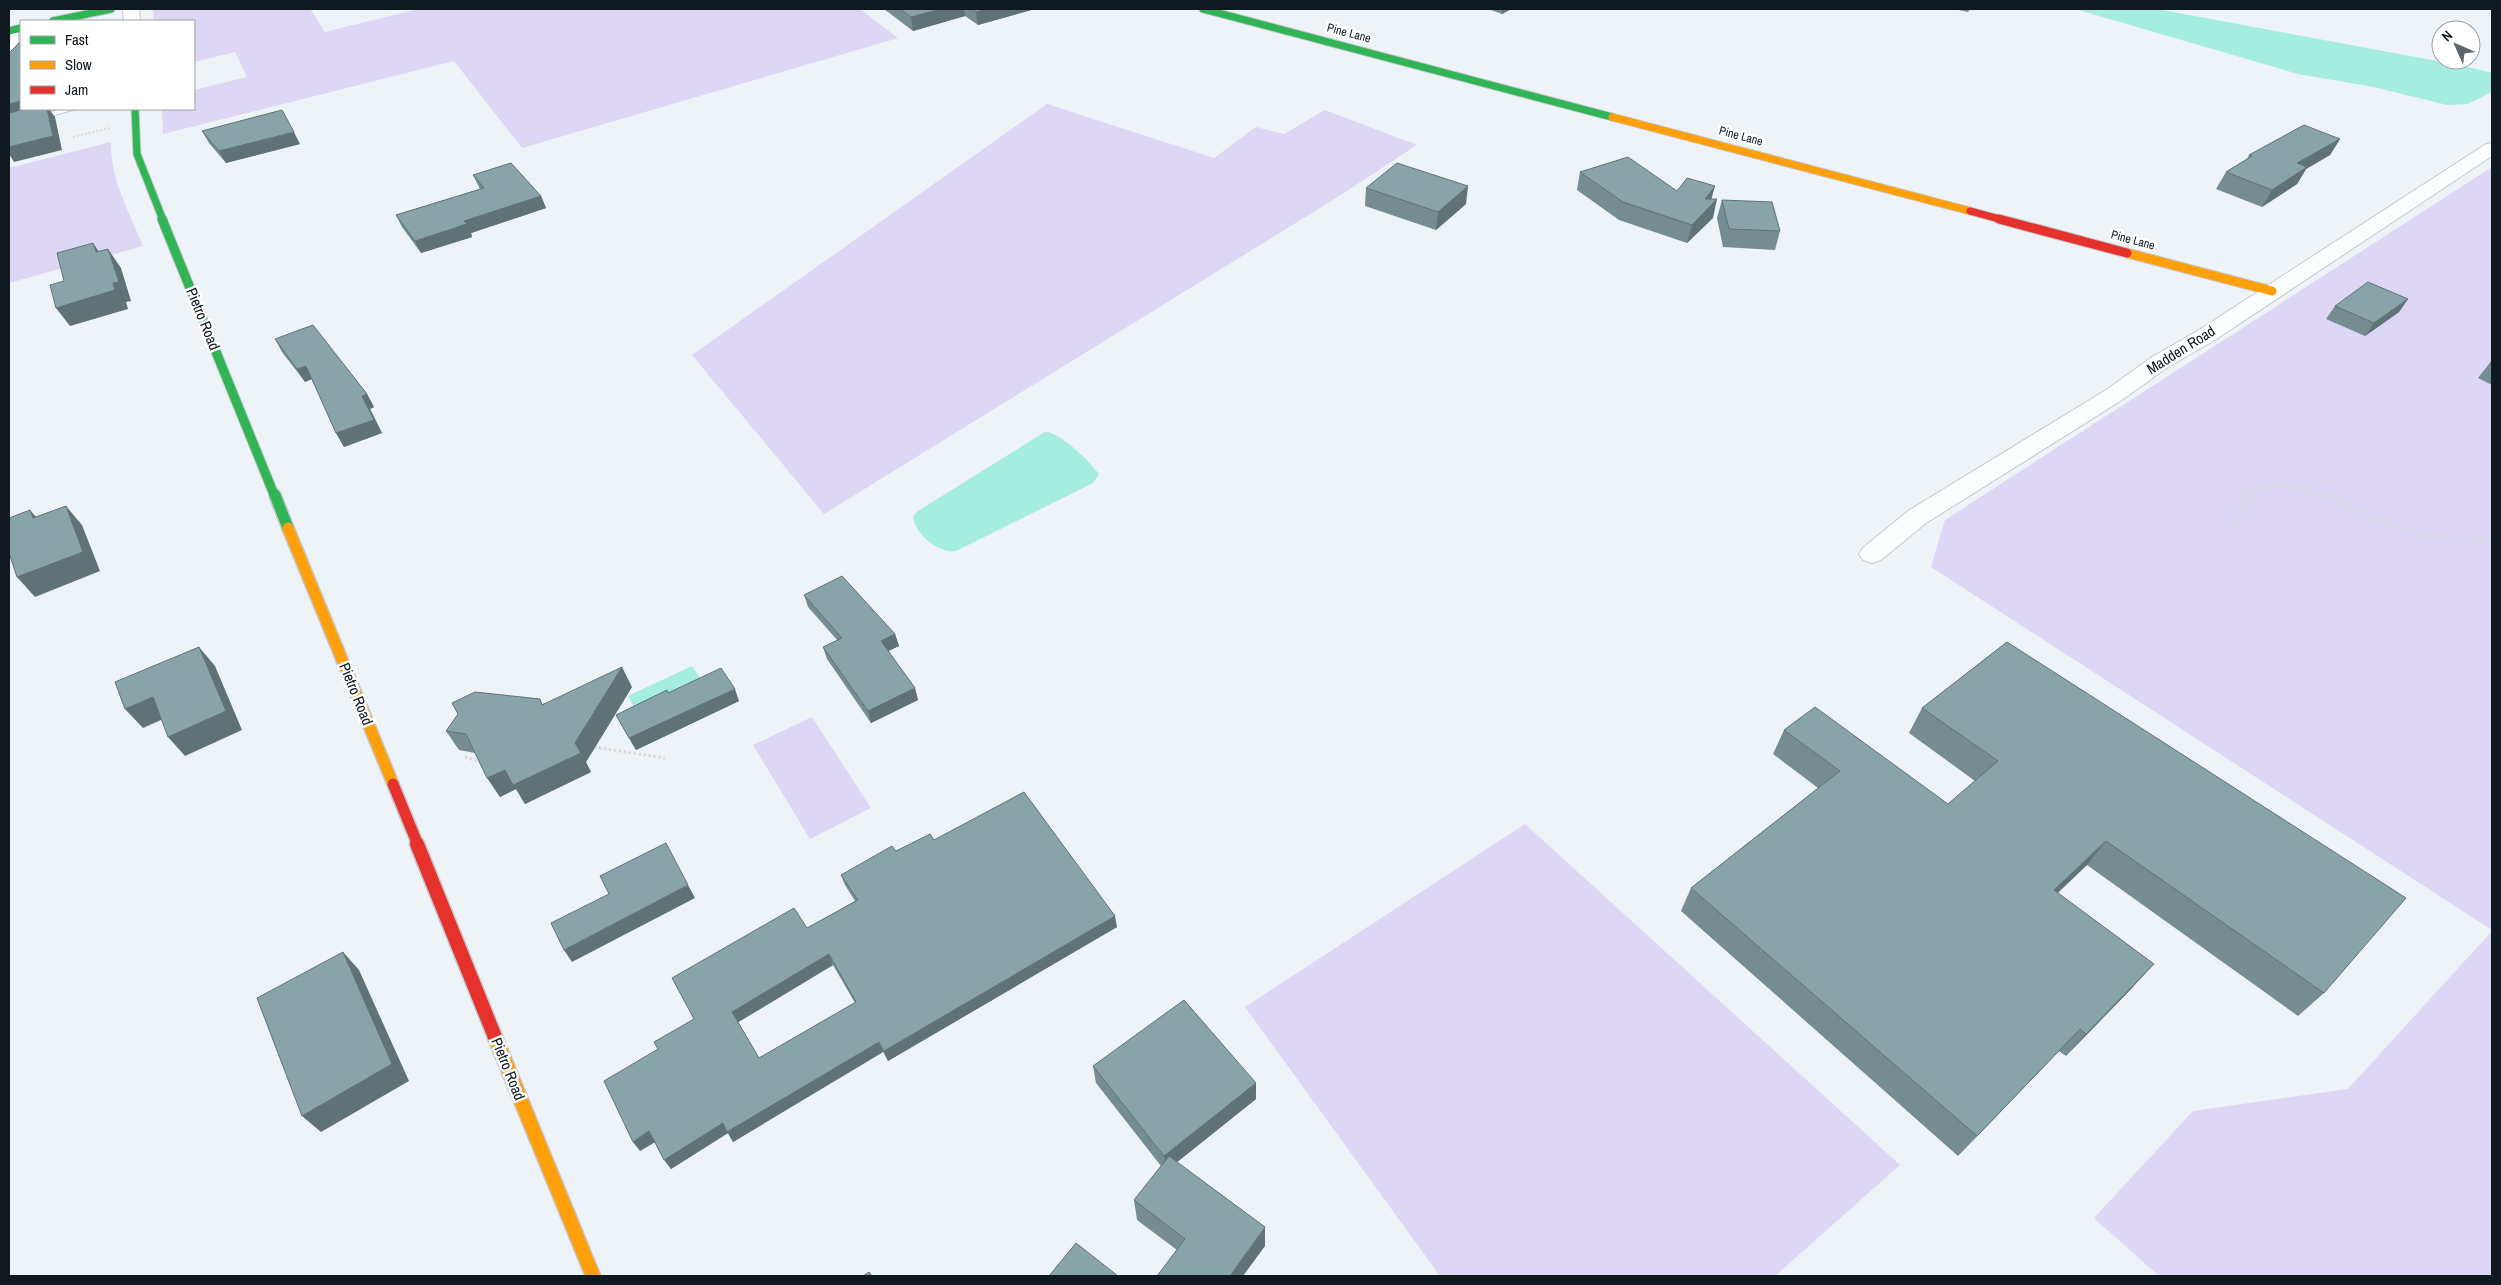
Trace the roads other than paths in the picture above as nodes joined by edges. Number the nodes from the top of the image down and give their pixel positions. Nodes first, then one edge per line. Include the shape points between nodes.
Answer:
1 (110, 9) edge
2 (1203, 9) edge
3 (58, 20) edge
4 (15, 30) edge
5 (9, 59) edge
6 (68, 110) edge
7 (135, 110) edge
8 (9, 125) edge
9 (2492, 148) edge
10 (2272, 291) junction
11 (1872, 554) dead end
12 (592, 1276) edge

1 - 3 street
2 - 10 street, Pine Lane
4 - 5 lane via 14,48
6 - 8 lane
7 - 12 street, Pietro Road via 137,154 141,166
9 - 10 street, Madden Road
10 - 11 street, Madden Road via 2114,395 1917,518

